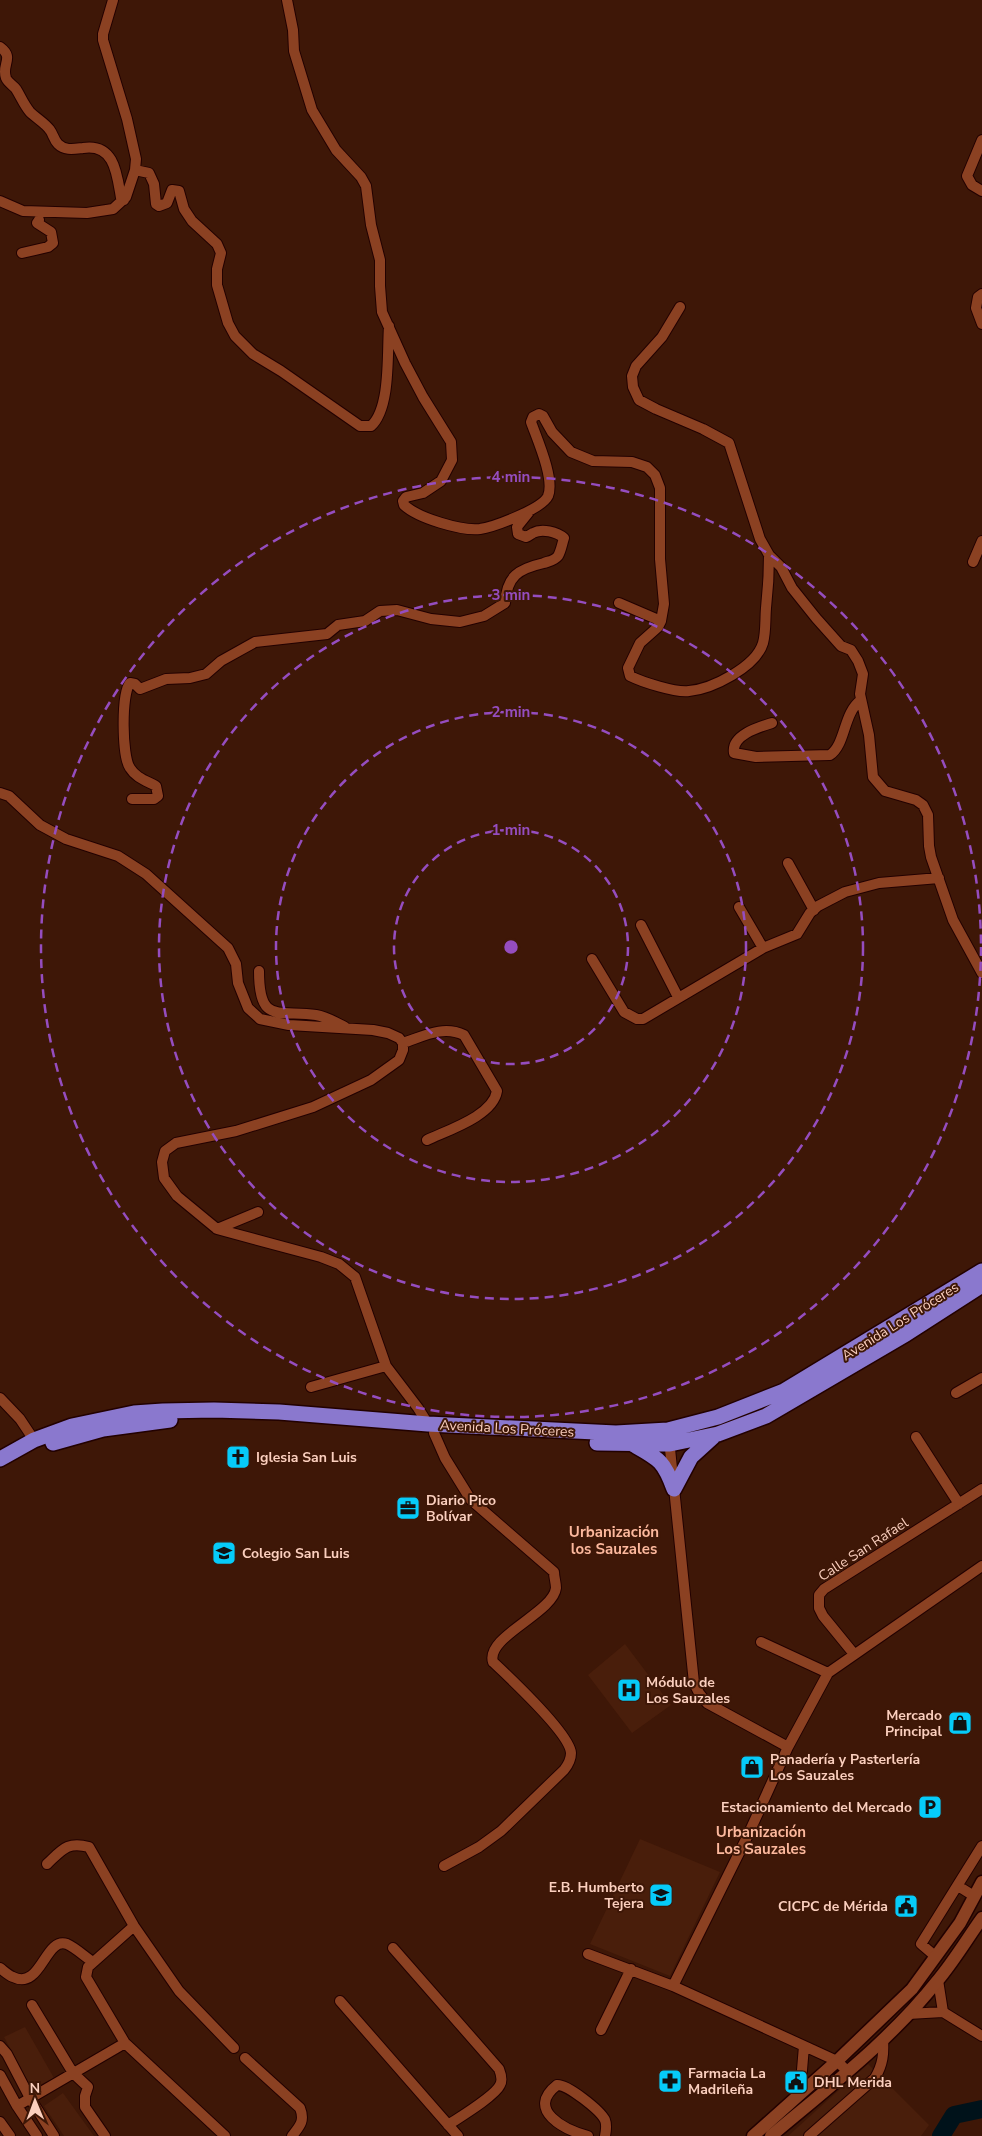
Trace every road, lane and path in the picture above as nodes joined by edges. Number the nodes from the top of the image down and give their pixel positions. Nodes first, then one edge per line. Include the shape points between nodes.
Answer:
1 (113, 0) edge
2 (287, 0) edge
3 (0, 46) edge
4 (982, 140) edge
5 (135, 170) junction
6 (982, 191) edge
7 (124, 200) junction
8 (0, 202) edge
9 (52, 213) junction
10 (22, 253) dead end
11 (982, 294) edge
12 (680, 307) dead end
13 (982, 324) edge
14 (390, 326) junction
15 (529, 512) junction
16 (982, 541) edge
17 (769, 555) junction
18 (973, 562) dead end
19 (619, 602) dead end
20 (661, 621) junction
21 (861, 700) junction
22 (772, 723) dead end
23 (0, 793) edge
24 (132, 799) dead end
25 (788, 863) dead end
26 (939, 878) junction
27 (739, 907) dead end
28 (814, 910) junction
29 (641, 925) dead end
30 (763, 948) junction
31 (592, 959) dead end
32 (259, 971) dead end
33 (982, 973) edge
34 (678, 997) junction
35 (348, 1028) junction
36 (403, 1043) junction
37 (427, 1140) dead end
38 (258, 1212) dead end
39 (217, 1228) junction
40 (982, 1271) edge
41 (982, 1285) edge
42 (386, 1366) junction
43 (982, 1378) edge
44 (311, 1387) dead end
45 (956, 1392) dead end
46 (0, 1398) edge
47 (431, 1428) junction
48 (718, 1434) junction
49 (669, 1437) junction
50 (916, 1437) dead end
51 (34, 1440) junction
52 (634, 1445) junction
53 (0, 1459) edge
54 (0, 1468) edge
55 (674, 1489) junction
56 (982, 1489) edge
57 (959, 1504) junction
58 (982, 1566) edge
59 (761, 1642) dead end
60 (854, 1654) junction
61 (828, 1673) junction
62 (788, 1747) junction
63 (982, 1846) edge
64 (47, 1864) dead end
65 (444, 1866) dead end
66 (982, 1882) edge
67 (958, 1886) junction
68 (974, 1896) junction
69 (982, 1918) edge
70 (134, 1926) junction
71 (393, 1948) dead end
72 (588, 1954) dead end
73 (935, 1956) junction
74 (93, 1962) junction
75 (0, 1968) edge
76 (631, 1969) junction
77 (938, 1980) junction
78 (673, 1986) junction
79 (340, 2001) dead end
80 (32, 2005) dead end
81 (943, 2012) junction
82 (908, 2014) junction
83 (601, 2030) dead end
84 (982, 2036) edge
85 (883, 2039) junction
86 (125, 2043) junction
87 (0, 2046) edge
88 (804, 2046) junction
89 (234, 2048) dead end
90 (245, 2058) dead end
91 (837, 2061) junction
92 (847, 2071) junction
93 (73, 2073) junction
94 (0, 2075) edge
95 (3, 2087) edge
96 (800, 2094) junction
97 (30, 2098) junction
98 (17, 2106) junction
99 (0, 2122) edge
100 (448, 2125) junction
101 (10, 2136) edge
102 (37, 2136) edge
103 (54, 2136) edge
104 (105, 2136) edge
105 (225, 2136) edge
106 (292, 2136) edge
107 (458, 2136) edge
108 (588, 2136) edge
109 (605, 2136) edge
110 (753, 2136) edge
111 (771, 2136) edge
112 (809, 2136) edge

1 - 5 street via 103,40 127,119 136,159
2 - 14 street via 294,51 312,110 336,150 366,186 380,260 382,312
3 - 7 street via 8,57 6,79 29,111 50,130 62,147 74,150 97,148 108,154
4 - 6 street via 968,176 972,185
5 - 7 street
5 - 14 street via 149,173 159,206 167,203 172,190 178,191 192,221 217,244 222,253 217,285 235,336 253,354 360,426 372,426 381,412 387,380
7 - 9 street via 113,209 102,211
8 - 9 street via 24,211
9 - 10 street via 35,222 50,232 53,243 48,248
11 - 13 street via 976,308
12 - 17 street via 662,338 636,366 632,376 633,387 639,400 729,443 760,540
14 - 15 street via 405,363 453,447 452,460 441,481 423,493 406,497 404,505 432,520 480,529
15 - 20 street via 548,496 549,487 531,422 533,416 544,416 560,442 582,457 593,461 632,462 647,467 655,475 660,488 664,604
15 - 24 street via 517,527 518,534 526,537 538,531 548,531 560,535 564,538 560,552 554,560 528,567 515,575 508,584 505,603 484,616 454,622 397,610 380,611 365,621 338,625 327,634 247,645 198,677 166,680 140,689 130,683 123,716 125,756 131,770 156,786 158,792 154,799
16 - 18 street
17 - 20 street via 764,642 744,668 688,692 630,676 628,668 635,650
17 - 21 street via 816,618 841,646 851,650 858,661 864,674
19 - 20 street
21 - 22 street via 846,721 840,744 830,755 756,757 734,753 734,745 739,738
21 - 26 street via 869,735 873,777 885,791 923,805 928,815 929,846
23 - 35 street via 9,796 40,825 66,839 118,856 146,874 228,948 236,964 238,983 248,1008 260,1019 289,1025
25 - 28 street
26 - 28 street via 879,883 845,892
26 - 33 street via 953,920
27 - 30 street
28 - 30 street via 797,934
29 - 34 street
30 - 34 street
31 - 34 street via 630,1017 643,1019
32 - 35 street via 259,993 264,1004 272,1010 284,1014 316,1015
35 - 36 street via 388,1033
36 - 37 street via 442,1030 464,1035 497,1091 496,1101 483,1112
36 - 39 street via 399,1060 371,1080 313,1107 236,1131 176,1143 165,1151 162,1162 164,1178 177,1196
38 - 39 street
39 - 42 street via 321,1257 339,1264 355,1277
40 - 49 highway, Avenida Los Próceres via 784,1392
41 - 48 highway, Avenida Los Próceres via 766,1416
42 - 44 street
42 - 47 street
43 - 45 street
46 - 51 street
47 - 49 highway, Avenida Los Próceres
47 - 51 highway, Avenida Los Próceres via 279,1412 163,1411 95,1420
47 - 52 highway, Avenida Los Próceres
47 - 54 highway, Avenida Los Próceres via 178,1419 103,1428 37,1448
47 - 65 street via 471,1500 554,1572 556,1586 551,1598 505,1638 492,1658 567,1742 571,1751 570,1761 564,1770 501,1831
48 - 49 highway, Avenida Los Próceres
48 - 55 highway via 690,1458
49 - 52 highway, Avenida Los Próceres
49 - 55 street
50 - 57 street
51 - 53 highway, Avenida Los Próceres
52 - 55 highway via 662,1462
55 - 62 street via 694,1683 698,1693 707,1703
56 - 57 street, Calle San Rafael
57 - 60 street, Calle San Rafael via 824,1588 819,1595 819,1608
58 - 60 street
59 - 61 street
60 - 61 street
61 - 62 street
62 - 78 street
63 - 67 street
64 - 70 street via 66,1847 77,1844 89,1848
66 - 68 street
67 - 68 street
67 - 73 street via 921,1944
68 - 73 street via 960,1923
69 - 77 street
70 - 74 street
70 - 89 street via 179,1991
71 - 100 street via 501,2074 502,2081 496,2091
72 - 76 street
73 - 91 street via 912,1988
74 - 75 street via 68,1944 61,1944 54,1947 32,1976 13,1978
74 - 86 street via 86,1977
76 - 78 street
76 - 83 street
77 - 81 street
77 - 82 street
78 - 88 street
79 - 100 street
80 - 93 street
81 - 82 street
81 - 84 street
82 - 85 street
85 - 92 street
85 - 112 street via 882,2067 875,2078
86 - 93 street
86 - 105 street
87 - 97 street
88 - 91 street
88 - 96 street
90 - 106 street via 300,2108 303,2116 301,2126
91 - 92 street
91 - 96 street
92 - 111 street
93 - 97 street
93 - 104 street via 88,2087 84,2107
94 - 95 street
95 - 98 street
96 - 110 street
97 - 98 street
97 - 103 street
98 - 102 street
99 - 101 street
100 - 107 street
108 - 109 street via 559,2125 550,2117 545,2101 557,2085 567,2086 599,2113 606,2123

